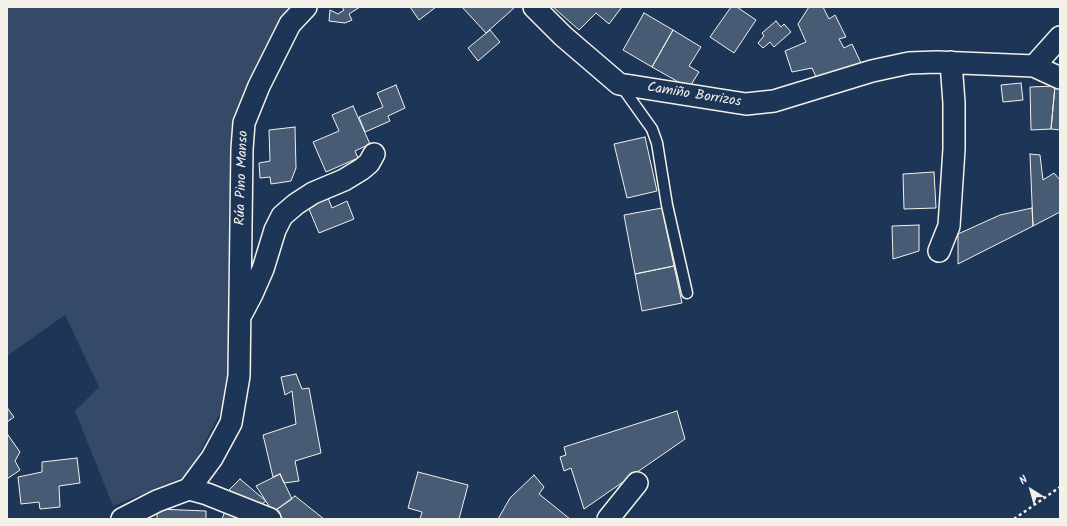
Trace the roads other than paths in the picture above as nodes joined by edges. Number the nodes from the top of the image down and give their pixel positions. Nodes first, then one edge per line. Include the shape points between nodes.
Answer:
1 (306, 7) edge
2 (534, 7) edge
3 (1060, 37) edge
4 (951, 62) junction
5 (1034, 66) junction
6 (1060, 78) edge
7 (619, 84) junction
8 (374, 154) dead end
9 (939, 251) dead end
10 (687, 293) dead end
11 (240, 317) junction
12 (637, 483) dead end
13 (189, 489) junction
14 (122, 519) edge
15 (270, 519) edge
16 (608, 519) edge

1 - 11 street, Rúa Pino Manso via 290,24 244,123
2 - 7 street via 563,36
3 - 5 street
4 - 5 street, Camiño Borrizos
4 - 7 street, Camiño Borrizos via 902,65 872,71 774,101 746,104
4 - 9 street via 954,149 948,226
5 - 6 street, Camiño Borrizos
7 - 10 lane via 652,129 657,143 667,205
8 - 11 street, Rúa Pino Manso via 362,169 313,193 282,216 260,275
11 - 13 street, Rúa Pino Manso via 239,376 230,423 212,458
12 - 16 street
13 - 14 street via 156,501
13 - 15 street

